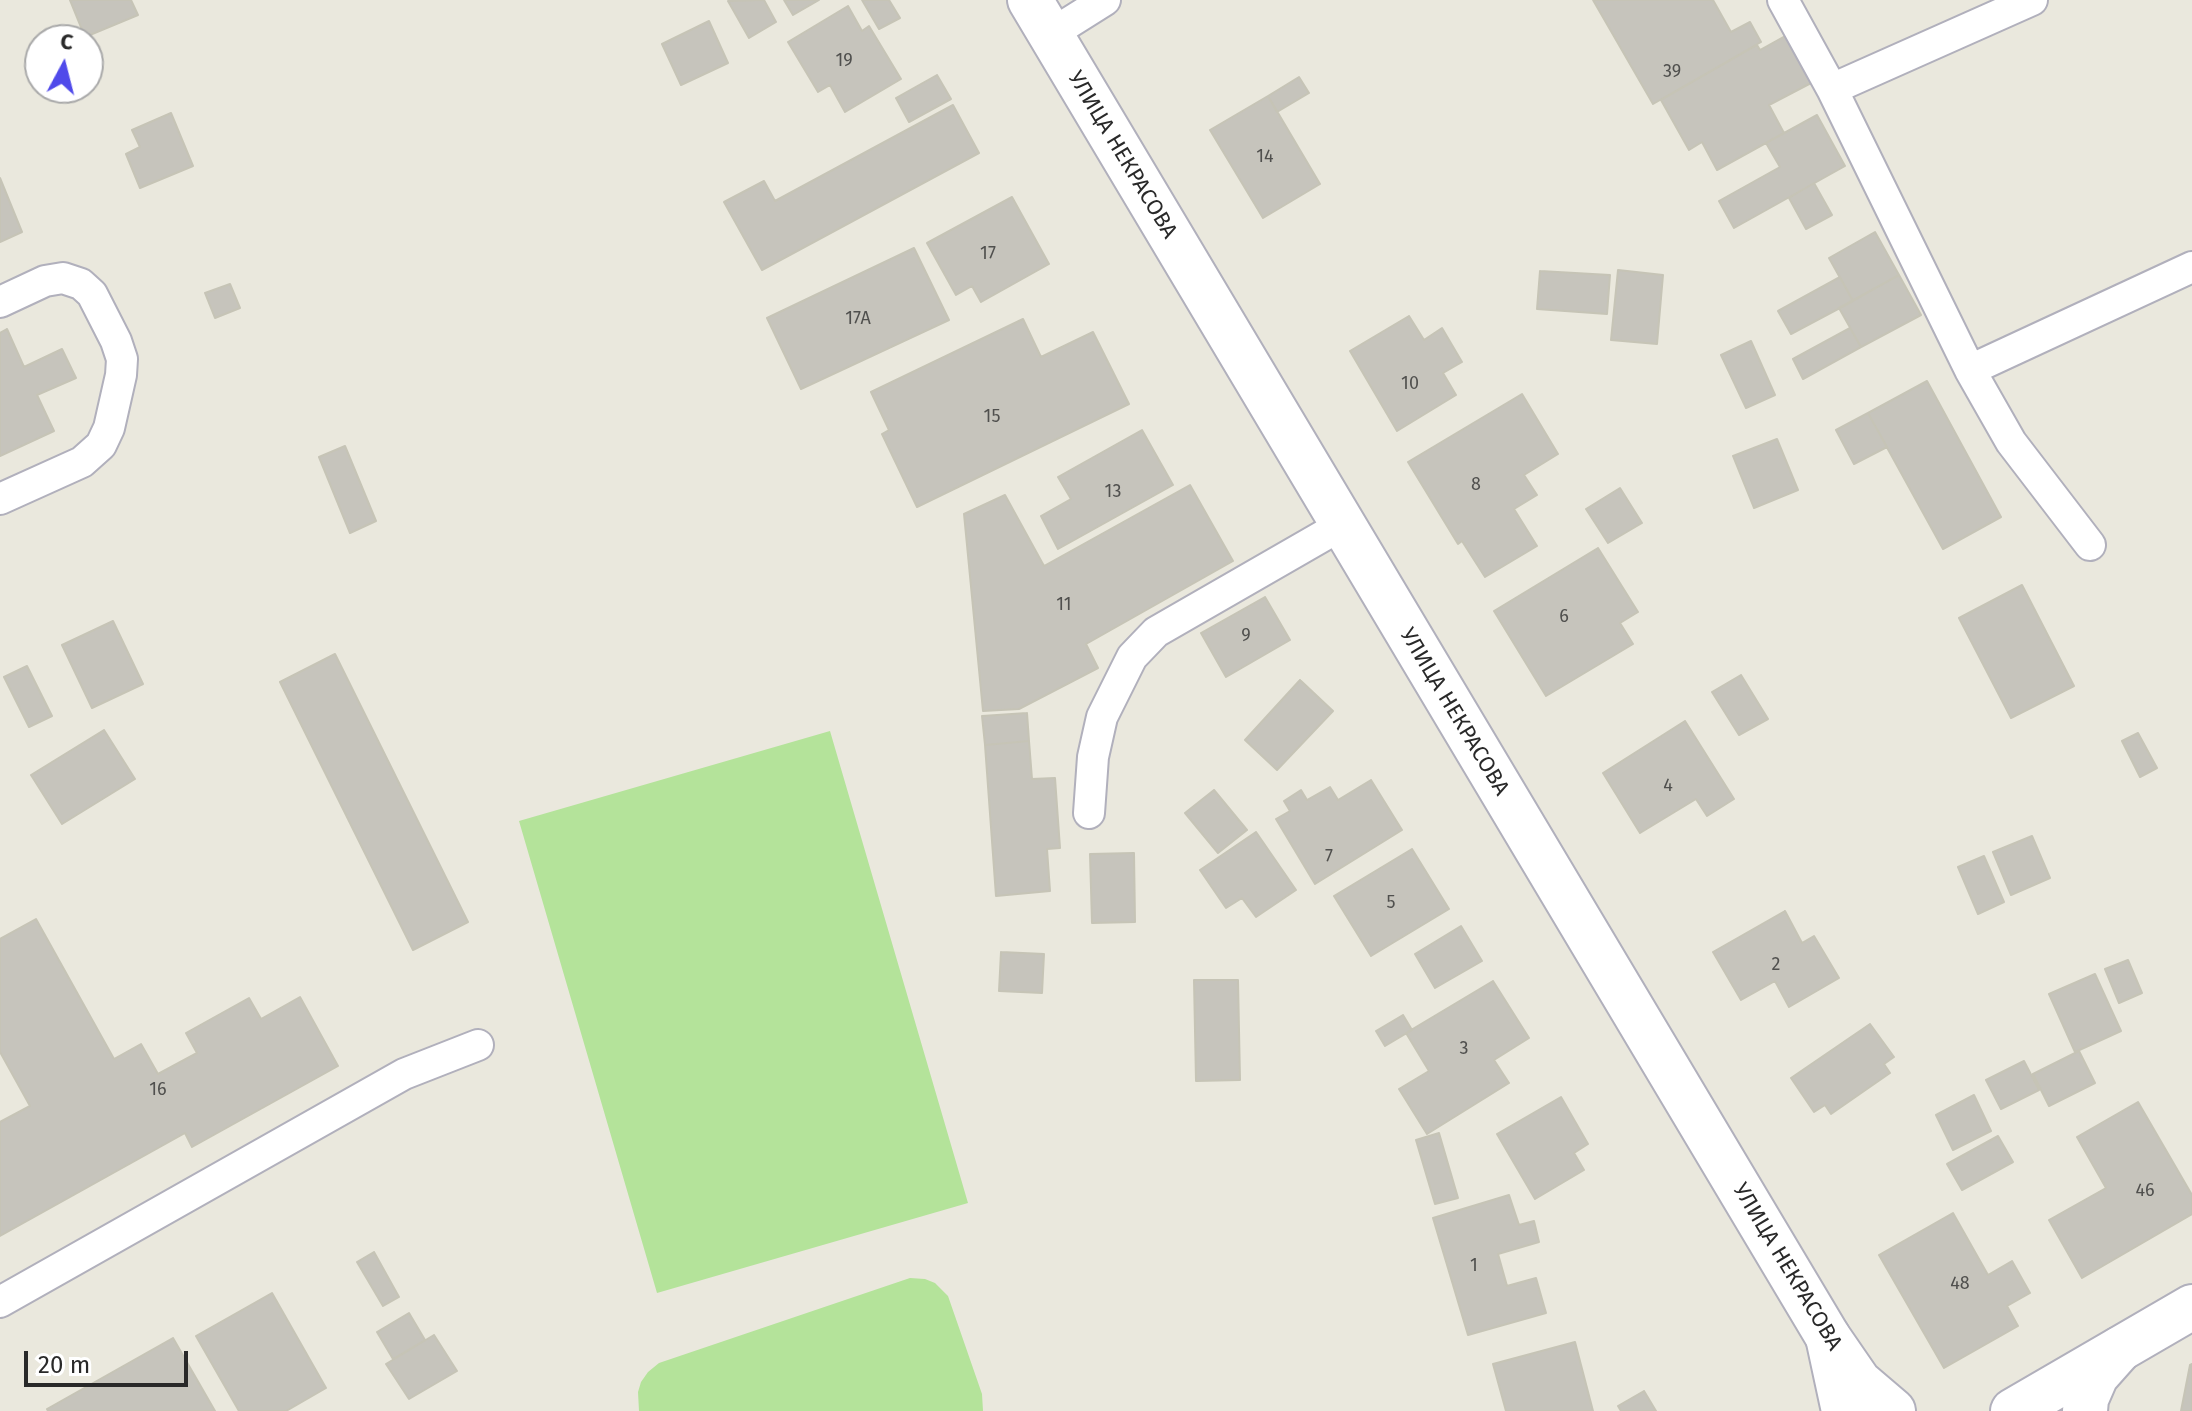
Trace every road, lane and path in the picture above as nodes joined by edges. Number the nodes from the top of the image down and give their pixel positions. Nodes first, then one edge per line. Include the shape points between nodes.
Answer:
1 (1105, 0) edge
2 (1783, 0) edge
3 (2032, 0) edge
4 (1040, 17) edge
5 (1832, 89) junction
6 (2192, 267) edge
7 (0, 302) edge
8 (1970, 370) junction
9 (0, 499) edge
10 (1342, 525) junction
11 (2090, 545) dead end
12 (1089, 813) dead end
13 (478, 1045) dead end
14 (0, 1302) edge
15 (2192, 1307) edge
16 (1828, 1337) junction
17 (2120, 1349) junction
18 (1844, 1411) edge
19 (1893, 1411) edge
20 (2013, 1411) edge
21 (2085, 1411) edge

1 - 4 lane
2 - 5 lane
3 - 5 lane
4 - 10 street, УЛИЦА НЕКРАСОВА
5 - 8 lane
6 - 8 lane
7 - 9 lane via 45,281 63,278 81,284 92,294 122,359 101,445 82,462
8 - 11 lane via 2011,442
10 - 12 lane via 1156,632 1132,657 1102,717
10 - 16 street, УЛИЦА НЕКРАСОВА
13 - 14 lane via 404,1074
15 - 17 street
16 - 18 street
16 - 19 street, УЛИЦА НЕКРАСОВА via 1859,1382
17 - 20 street
17 - 21 street via 2096,1376

